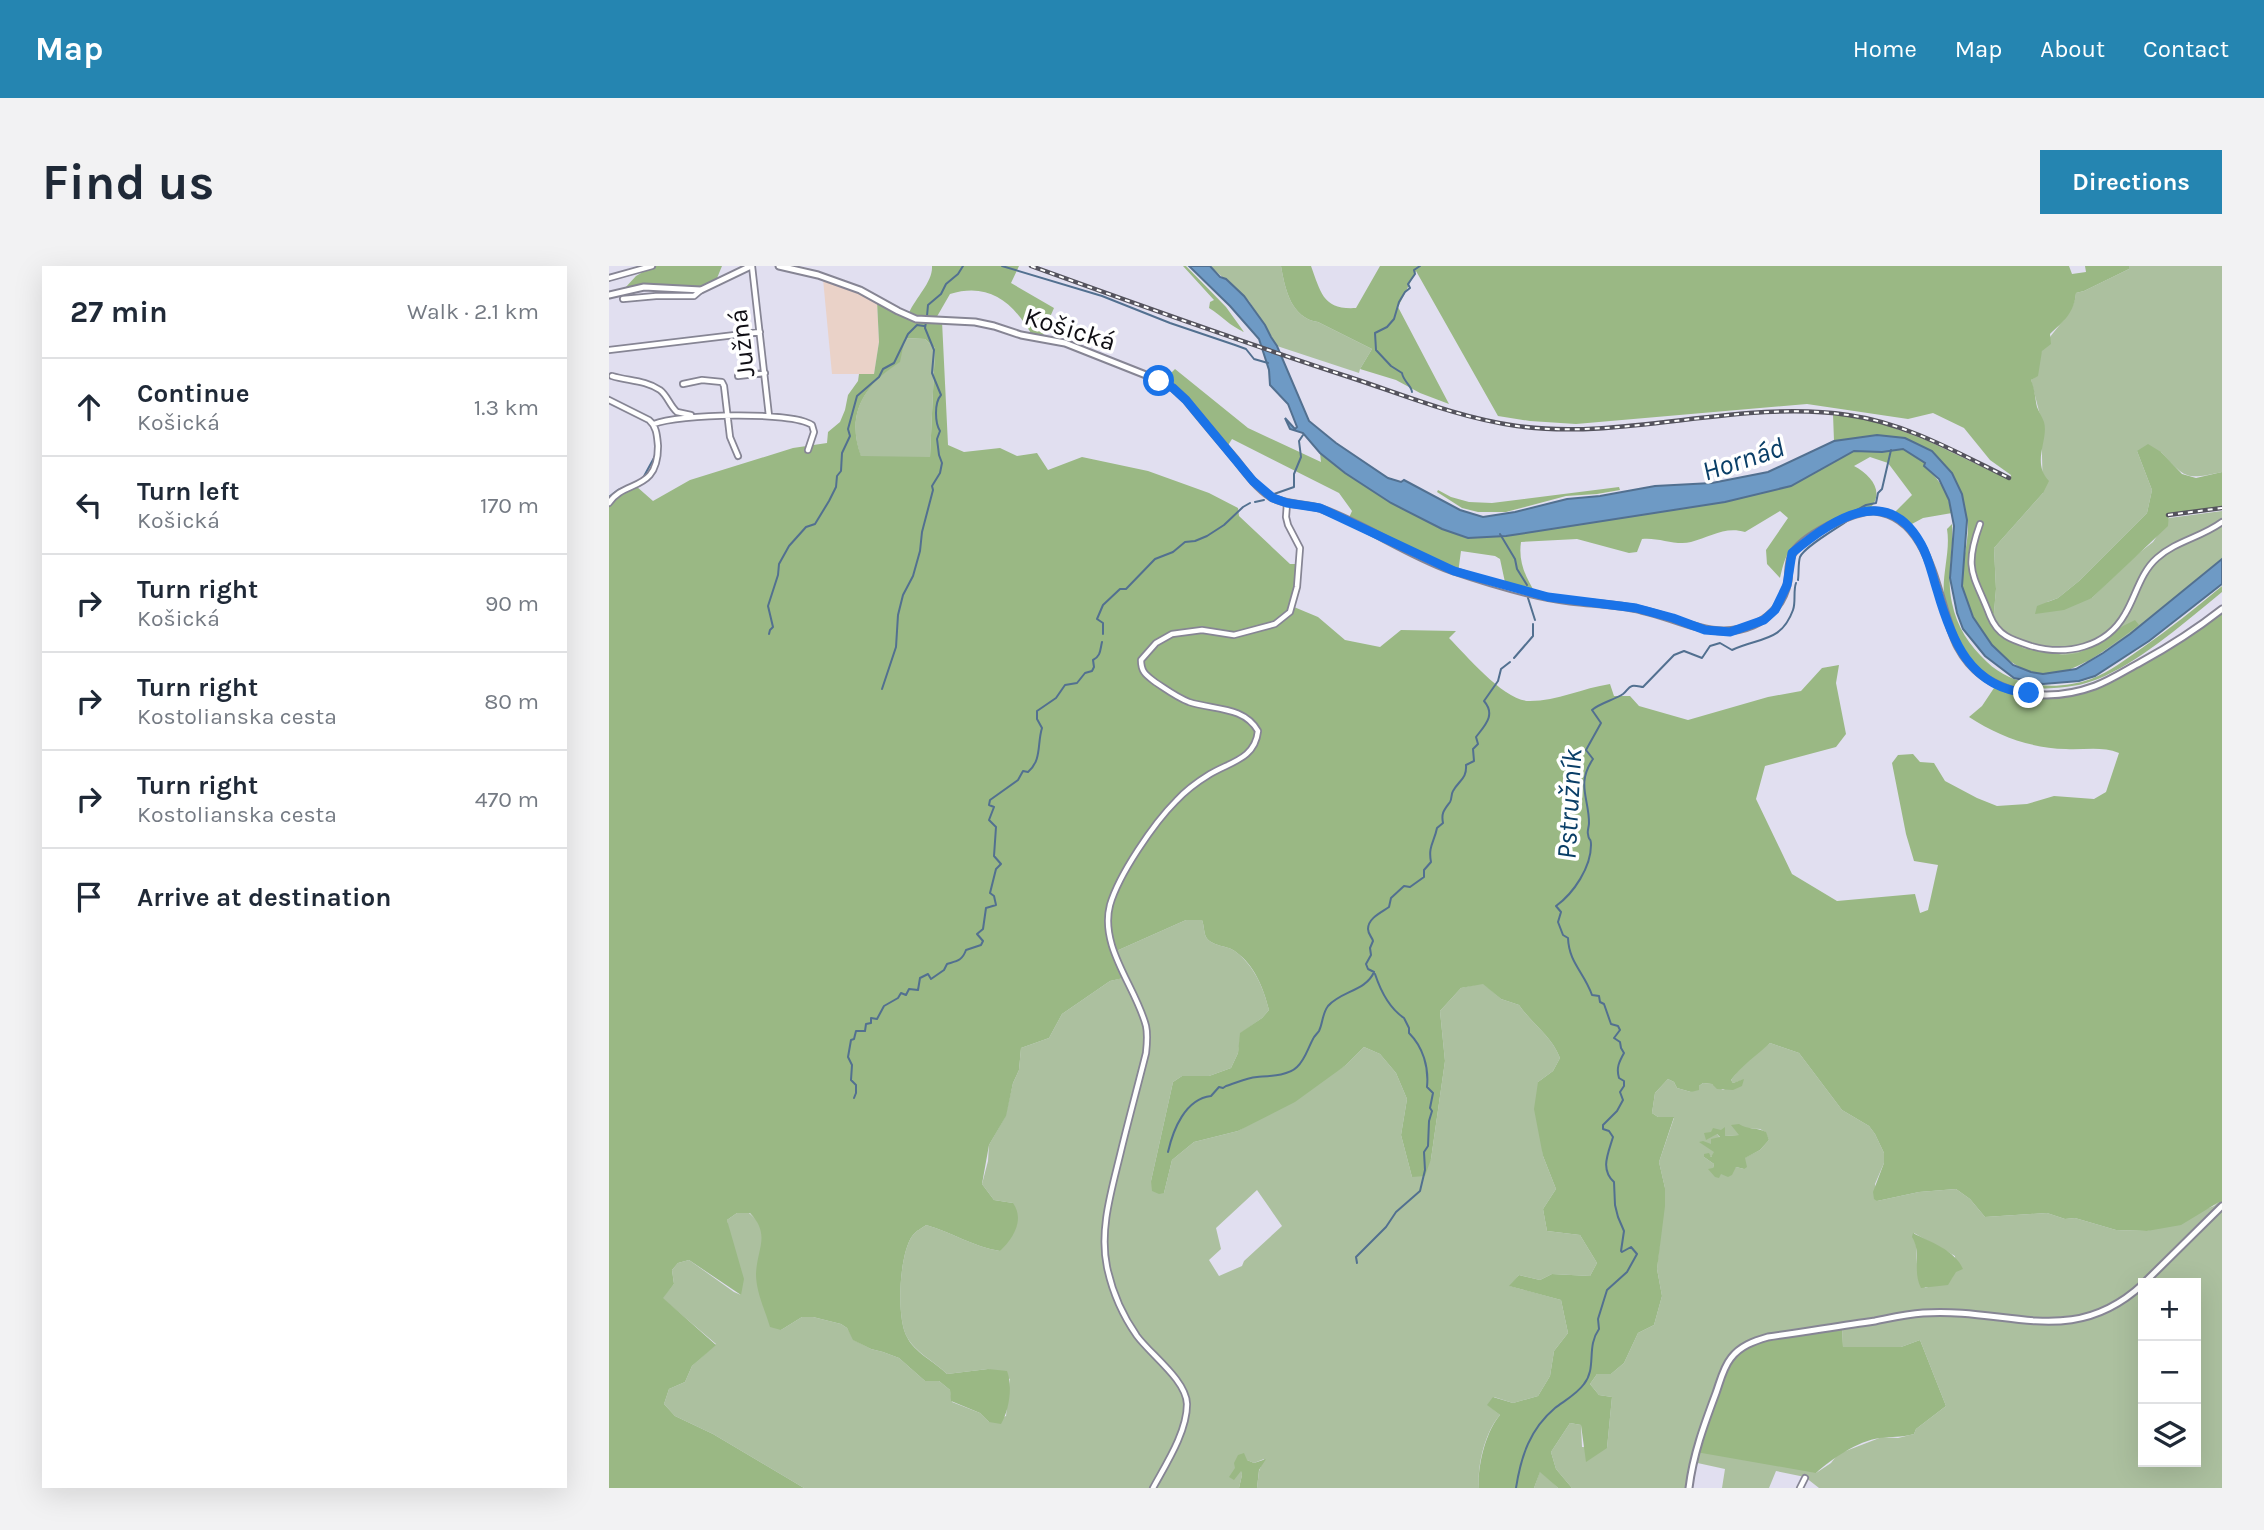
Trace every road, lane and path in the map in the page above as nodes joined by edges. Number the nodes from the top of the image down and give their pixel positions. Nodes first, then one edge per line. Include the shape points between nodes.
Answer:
1 (652, 266) edge
2 (751, 266) edge
3 (779, 266) edge
4 (609, 278) edge
5 (701, 290) junction
6 (609, 295) edge
7 (623, 299) dead end
8 (760, 332) junction
9 (609, 350) edge
10 (765, 373) junction
11 (612, 376) dead end
12 (738, 376) dead end
13 (683, 384) dead end
14 (609, 400) edge
15 (699, 416) junction
16 (769, 416) junction
17 (729, 417) junction
18 (654, 424) junction
19 (808, 450) dead end
20 (739, 456) dead end
21 (609, 503) edge
22 (1287, 503) junction
23 (2222, 522) edge
24 (1980, 524) dead end
25 (2222, 609) edge
26 (2222, 1206) edge
27 (2148, 1278) edge
28 (2138, 1287) edge
29 (1805, 1478) dead end
30 (1153, 1488) edge
31 (1689, 1488) edge
32 (1800, 1488) edge

1 - 4 street
2 - 5 street
2 - 8 street, Južná
3 - 22 street, Košická via 860,289 916,319 984,324 1065,343 1156,379 1186,400 1253,481 1271,497
5 - 6 street via 644,287
5 - 7 street via 690,297
8 - 9 street
8 - 10 street, Južná
10 - 12 street
10 - 16 street, Južná
11 - 15 street via 663,391 677,412
13 - 17 street via 722,382
14 - 18 street
15 - 17 street
15 - 18 street
16 - 17 street
16 - 19 street via 812,425
17 - 20 street via 730,437
18 - 21 street via 658,450 649,475
22 - 25 street, Košická via 1320,508 1436,564 1525,591 1636,608 1720,632 1764,620 1775,610 1787,585 1792,553 1812,537 1854,513 1882,512 1899,519 1921,544 1946,619 1973,669 2018,693 2097,686 2179,642
22 - 30 street via 1288,525 1300,548 1290,612 1275,624 1234,635 1202,630 1172,634 1141,660 1145,674 1170,692 1192,703 1244,715 1258,731 1246,756 1195,783 1163,814 1114,894 1108,921 1147,1039 1106,1219 1107,1269 1124,1315 1146,1348 1181,1385 1187,1403 1180,1433
23 - 24 street via 2157,558 2140,581 2124,618 2110,632 2086,647 2055,651 2006,638 1995,626 1971,571
26 - 27 street
28 - 31 street via 2109,1309 2077,1320 1922,1313 1752,1342 1727,1364 1699,1442
29 - 32 street

